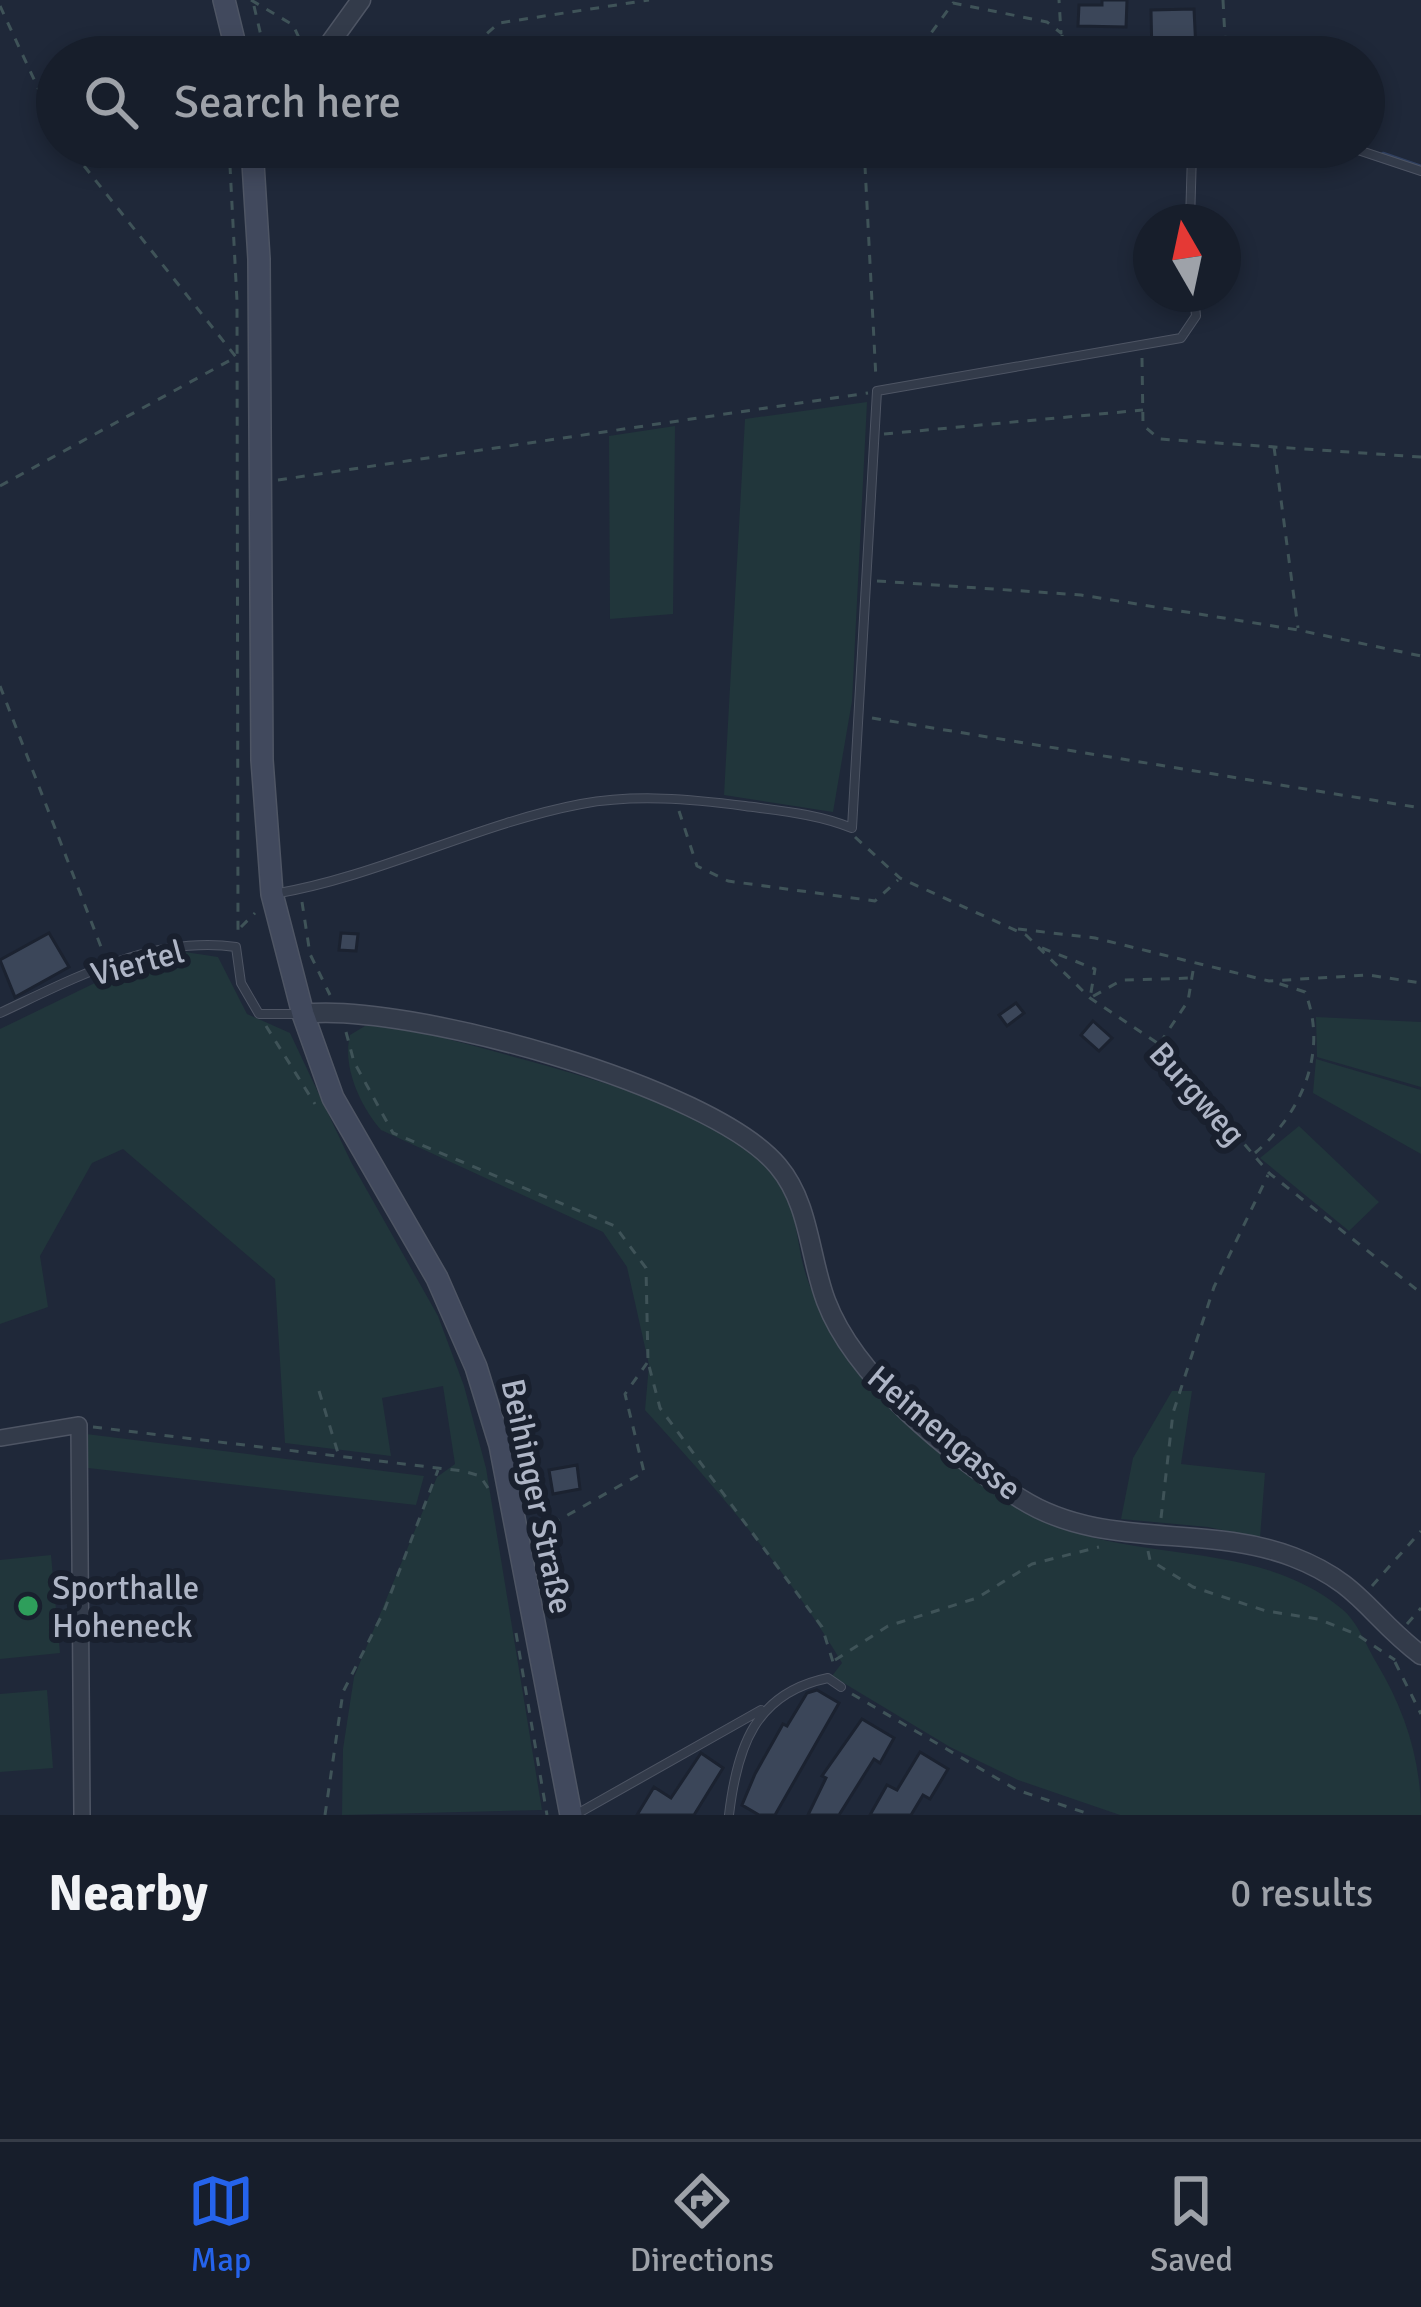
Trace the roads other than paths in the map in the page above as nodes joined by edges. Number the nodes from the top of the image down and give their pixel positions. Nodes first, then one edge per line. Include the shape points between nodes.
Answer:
1 (224, 0) edge
2 (361, 0) edge
3 (233, 36) edge
4 (332, 36) edge
5 (1385, 159) edge
6 (255, 168) edge
7 (1194, 168) edge
8 (1421, 171) edge
9 (1192, 204) edge
10 (1192, 312) edge
11 (272, 894) junction
12 (0, 1013) edge
13 (303, 1014) junction
14 (0, 1438) edge
15 (1421, 1655) edge
16 (841, 1687) road end
17 (761, 1710) junction
18 (82, 1815) edge
19 (572, 1815) edge
20 (729, 1815) edge

1 - 3 main road
2 - 4 street
5 - 8 lane
6 - 11 main road, Beihinger Straße via 262,760
7 - 9 lane
10 - 11 lane via 1181,338 1142,348 877,391 852,828 815,815 678,797 585,803
11 - 13 main road, Beihinger Straße
12 - 13 lane, Viertel via 114,963 175,947 236,947 241,983 259,1014
13 - 15 street, Heimengasse via 417,1020 689,1105 778,1165 797,1195 828,1307 881,1385 1020,1498 1072,1522 1213,1537 1291,1556 1362,1596
13 - 19 main road, Beihinger Straße via 333,1098 437,1278 469,1351 500,1445
14 - 18 street via 79,1425
16 - 17 lane via 829,1678
17 - 19 lane
17 - 20 lane via 746,1734

